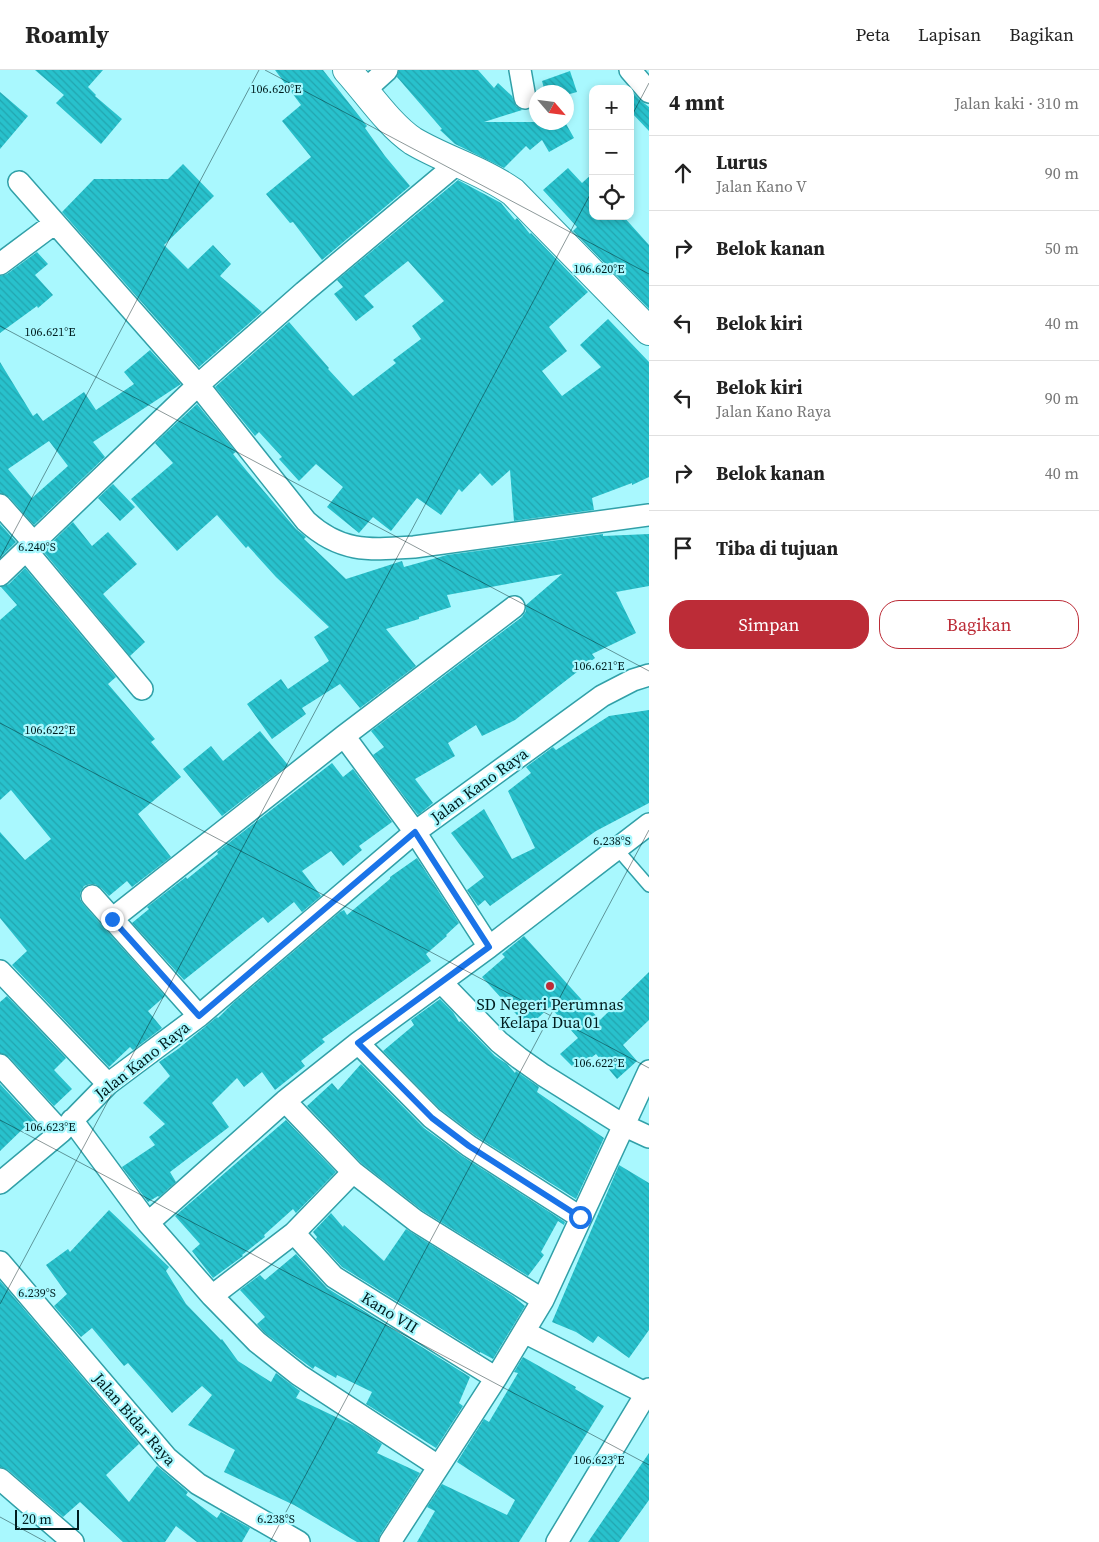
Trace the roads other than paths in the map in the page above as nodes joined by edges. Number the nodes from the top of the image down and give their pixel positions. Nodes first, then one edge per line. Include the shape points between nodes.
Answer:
1 (347, 70) edge
2 (387, 70) edge
3 (520, 70) edge
4 (630, 70) edge
5 (365, 90) junction
6 (649, 92) edge
7 (525, 98) dead end
8 (459, 162) junction
9 (19, 182) dead end
10 (55, 223) junction
11 (0, 264) edge
12 (649, 331) edge
13 (198, 385) junction
14 (0, 505) edge
15 (649, 515) edge
16 (30, 546) junction
17 (0, 575) edge
18 (514, 607) dead end
19 (649, 675) edge
20 (142, 689) dead end
21 (344, 736) junction
22 (649, 824) edge
23 (415, 832) junction
24 (617, 849) junction
25 (649, 886) edge
26 (92, 896) dead end
27 (112, 919) junction
28 (489, 947) junction
29 (0, 971) edge
30 (442, 982) junction
31 (199, 1016) junction
32 (358, 1043) junction
33 (0, 1065) edge
34 (649, 1071) edge
35 (108, 1084) junction
36 (286, 1101) junction
37 (623, 1125) junction
38 (67, 1126) junction
39 (649, 1137) edge
40 (353, 1172) junction
41 (0, 1183) edge
42 (580, 1217) junction
43 (148, 1223) junction
44 (294, 1232) junction
45 (0, 1262) edge
46 (212, 1296) junction
47 (543, 1300) junction
48 (524, 1332) junction
49 (496, 1378) junction
50 (648, 1392) edge
51 (438, 1466) junction
52 (0, 1479) edge
53 (72, 1542) edge
54 (299, 1542) edge
55 (390, 1542) edge
56 (557, 1542) edge

1 - 5 street
2 - 5 street
3 - 7 street
4 - 6 street
5 - 8 street via 404,134
8 - 12 street via 513,192
8 - 13 street
9 - 10 street
10 - 11 street
10 - 13 street
13 - 15 street via 306,521 327,538 347,546 380,550 414,547
13 - 16 street
14 - 16 street
16 - 17 street
16 - 20 street
18 - 21 street
19 - 23 street, Jalan Kano Raya via 602,696
21 - 23 street
21 - 27 street
22 - 24 street
23 - 28 street
23 - 31 street, Jalan Kano Raya
24 - 25 lane
24 - 28 street
26 - 27 street
27 - 31 street
28 - 30 street
29 - 35 street
30 - 32 street
30 - 37 street via 499,1042 519,1058
31 - 35 street, Jalan Kano Raya
32 - 36 street
32 - 42 street via 432,1118 469,1146
33 - 38 street
34 - 37 street
35 - 38 street, Jalan Kano Raya
36 - 40 street
36 - 43 street
37 - 39 street
37 - 42 street
38 - 41 street, Jalan Kano Raya
38 - 43 street
40 - 44 street
40 - 47 street via 416,1221
42 - 47 street
43 - 46 street
44 - 46 street
44 - 49 street, Kano VII via 334,1277
45 - 54 street, Jalan Bidar Raya via 172,1462 198,1484
46 - 51 street via 257,1342 299,1375
47 - 48 street
48 - 49 street
48 - 50 street
49 - 51 street
50 - 56 street
51 - 55 street
52 - 53 street

